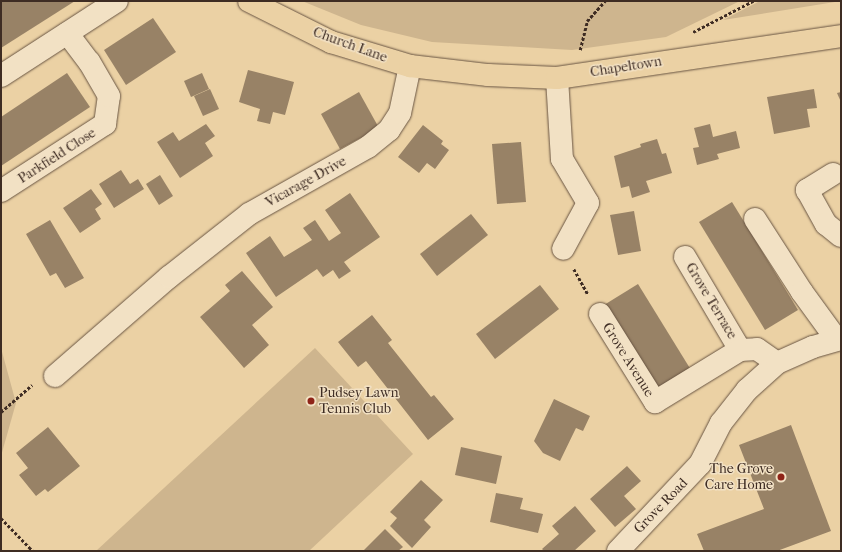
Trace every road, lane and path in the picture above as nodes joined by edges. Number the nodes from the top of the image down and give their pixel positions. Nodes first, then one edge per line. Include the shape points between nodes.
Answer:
1 (117, 1) edge
2 (249, 1) edge
3 (606, 1) edge
4 (753, 1) edge
5 (67, 33) junction
6 (841, 36) edge
7 (697, 56) junction
8 (410, 66) junction
9 (1, 76) edge
10 (565, 77) junction
11 (833, 174) dead end
12 (1, 191) edge
13 (756, 219) dead end
14 (841, 236) edge
15 (563, 249) joint
16 (685, 257) dead end
17 (600, 314) joint
18 (839, 340) edge
19 (740, 350) junction
20 (777, 363) junction
21 (55, 376) dead end
22 (1, 518) edge
23 (33, 551) edge
24 (618, 551) edge

1 - 5 street
2 - 8 main road, Church Lane via 331,42
3 - 10 path via 588,21
4 - 7 path via 693,32
5 - 9 street
5 - 12 street, Parkfield Close via 89,62 109,96 105,124
6 - 7 main road, Chapeltown
7 - 10 main road, Chapeltown
8 - 10 main road, Chapeltown via 488,75
8 - 21 street, Vicarage Drive via 400,113 389,130 368,148 249,214 168,278
10 - 15 street via 562,159 588,203
11 - 14 street via 807,190 826,224
13 - 18 street via 802,292
15 - 17 path
16 - 19 street, Grove Terrace
17 - 19 street, Grove Avenue via 655,402
18 - 20 street, Grove Road via 813,347
19 - 20 street, Grove Terrace via 757,349
20 - 24 street, Grove Road via 747,390 720,423 700,464
22 - 23 path

